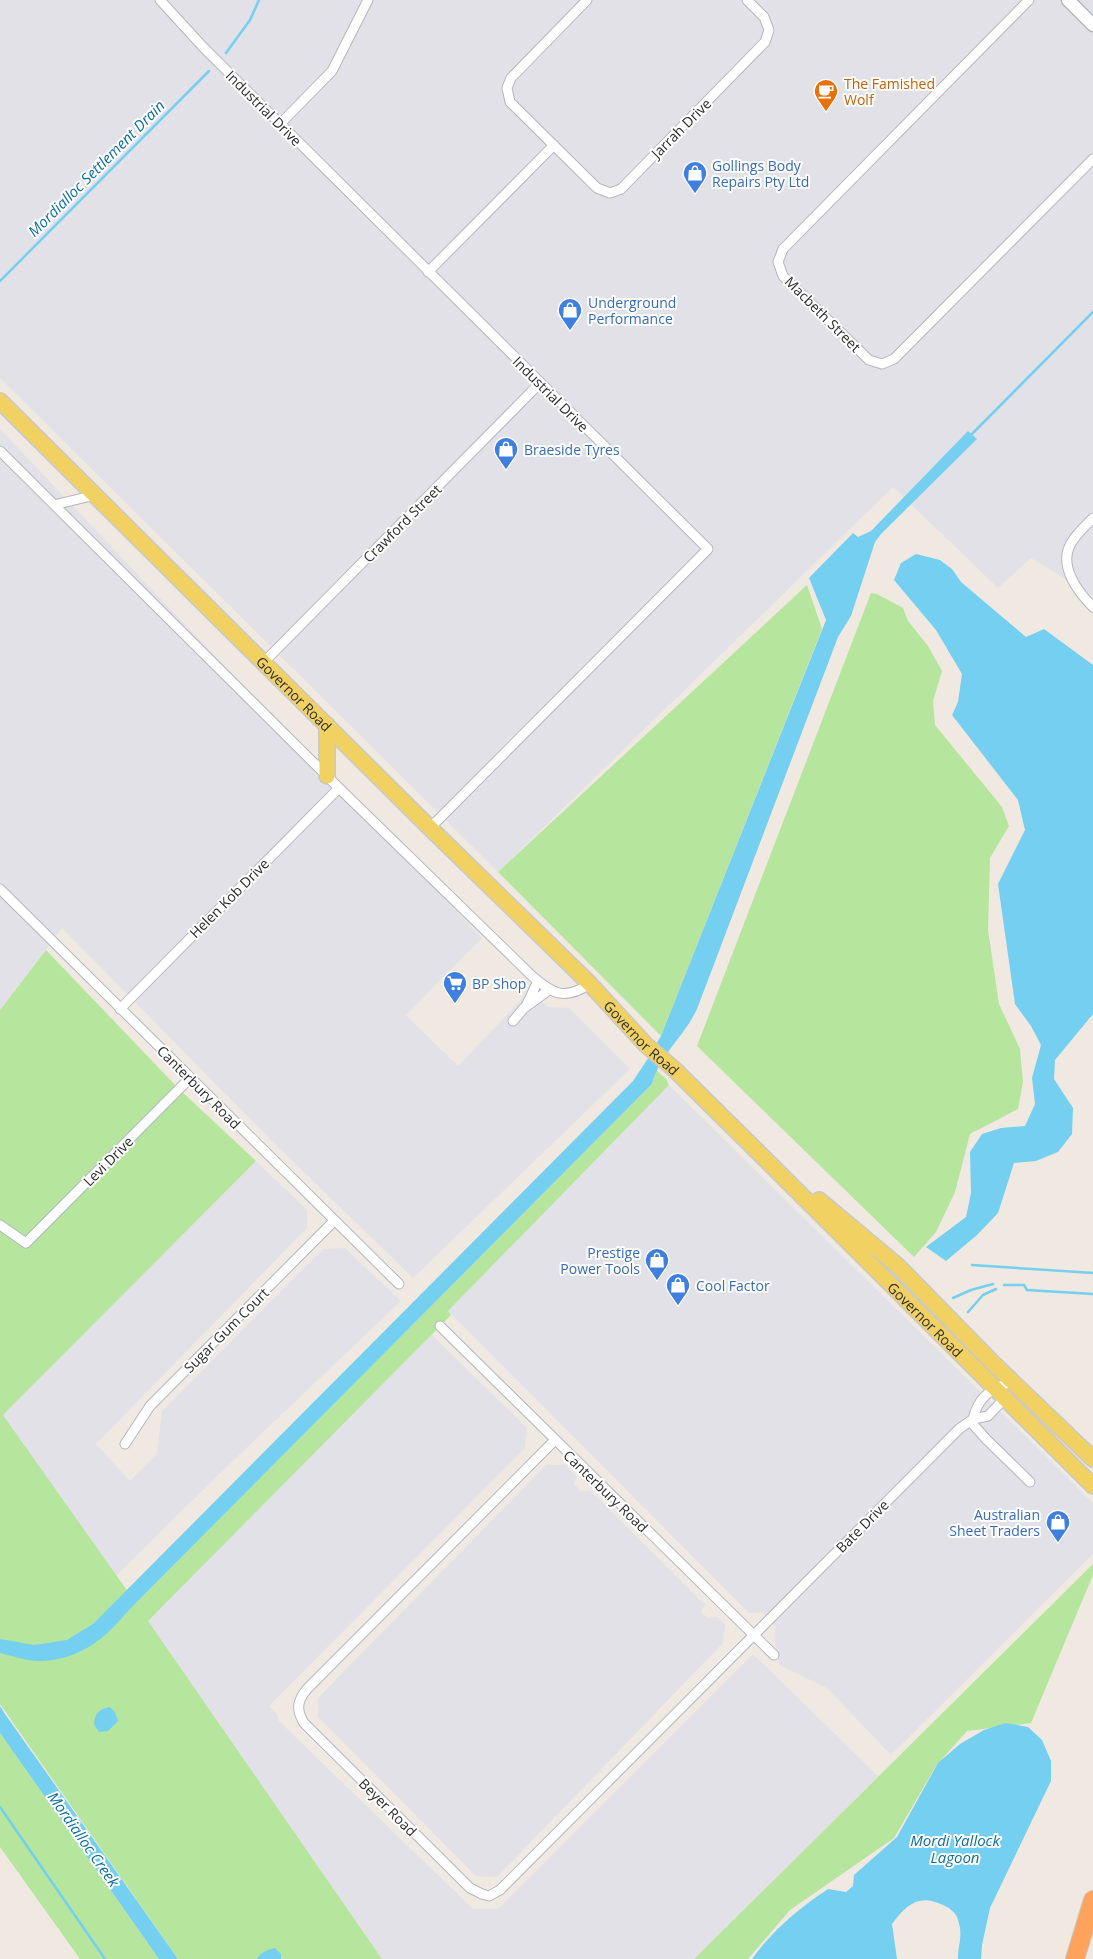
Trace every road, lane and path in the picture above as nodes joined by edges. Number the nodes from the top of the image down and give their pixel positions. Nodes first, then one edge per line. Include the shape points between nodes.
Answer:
1 (160, 0) edge
2 (368, 0) edge
3 (587, 0) edge
4 (747, 0) edge
5 (1029, 0) edge
6 (1068, 0) edge
7 (1093, 25) edge
8 (280, 124) junction
9 (554, 145) junction
10 (1093, 159) edge
11 (428, 272) junction
12 (540, 383) junction
13 (0, 401) edge
14 (0, 451) edge
15 (95, 495) junction
16 (54, 505) junction
17 (1093, 518) edge
18 (1093, 607) edge
19 (264, 662) junction
20 (327, 725) junction
21 (327, 776) junction
22 (339, 788) junction
23 (430, 828) junction
24 (0, 889) edge
25 (538, 981) junction
26 (590, 984) junction
27 (550, 990) junction
28 (524, 1008) junction
29 (120, 1009) junction
30 (513, 1021) dead end
31 (190, 1078) junction
32 (759, 1153) junction
33 (334, 1221) junction
34 (0, 1225) edge
35 (399, 1284) dead end
36 (440, 1326) dead end
37 (1012, 1382) junction
38 (995, 1387) junction
39 (1006, 1398) junction
40 (972, 1420) junction
41 (555, 1440) junction
42 (125, 1444) dead end
43 (1093, 1459) edge
44 (1030, 1482) dead end
45 (1093, 1486) edge
46 (753, 1635) junction
47 (774, 1655) dead end
48 (1093, 1900) edge
49 (1075, 1959) edge

1 - 8 street, Industrial Drive
2 - 8 street via 332,71
3 - 9 street, Jarrah Drive via 511,78 507,88 510,102
4 - 9 street, Jarrah Drive via 764,17 769,30 765,42 622,189 610,193 597,188
5 - 10 street, Macbeth Street via 783,249 778,262 783,276 869,360 882,364 894,359
6 - 7 street
8 - 11 street, Industrial Drive
9 - 11 street
11 - 12 street, Industrial Drive
12 - 19 street, Crawford Street
12 - 23 street, Industrial Drive via 708,549
13 - 15 main road, Governor Road
14 - 16 street
15 - 16 street
15 - 19 main road, Governor Road
16 - 21 street
17 - 18 street via 1069,546 1066,564 1073,582
19 - 20 main road, Governor Road
20 - 21 main road
20 - 23 main road, Governor Road
21 - 22 street
22 - 25 street
22 - 29 street, Helen Kob Drive
23 - 26 main road, Governor Road
24 - 29 street, Canterbury Road
25 - 27 street
25 - 28 street
26 - 27 street via 578,992 567,994
26 - 32 main road, Governor Road via 646,1045
27 - 28 street
28 - 30 street
29 - 31 street, Canterbury Road
31 - 33 street, Canterbury Road
31 - 34 street, Levi Drive via 26,1243
32 - 37 main road, Governor Road via 899,1267
32 - 38 main road, Governor Road
33 - 35 street, Canterbury Road
33 - 42 street, Sugar Gum Court via 150,1406
36 - 41 street, Canterbury Road
37 - 38 street, Bate Drive
37 - 39 street, Bate Drive
37 - 43 main road, Governor Road
38 - 39 main road, Governor Road
38 - 40 street, Bate Drive via 976,1405
39 - 40 street, Bate Drive via 988,1416
39 - 45 main road, Governor Road
40 - 44 street via 986,1440
40 - 46 street, Bate Drive via 959,1429
41 - 46 street, Canterbury Road
41 - 46 street, Beyer Road via 307,1690 298,1704 299,1716 304,1723 463,1881 489,1896 500,1890
46 - 47 street, Canterbury Road
48 - 49 highway

